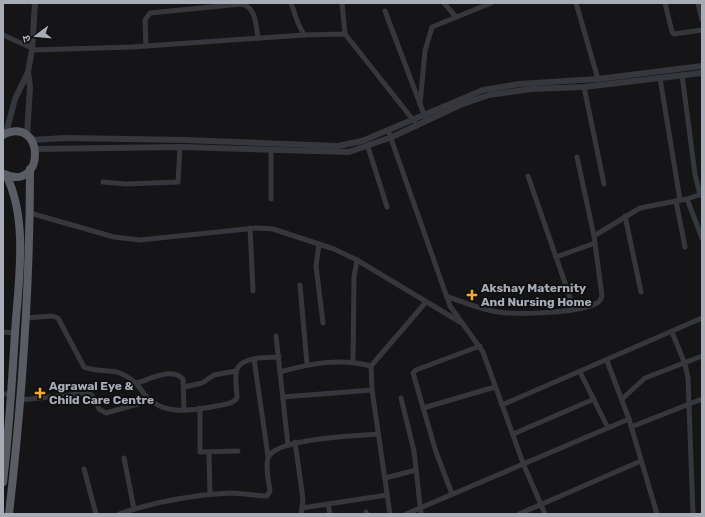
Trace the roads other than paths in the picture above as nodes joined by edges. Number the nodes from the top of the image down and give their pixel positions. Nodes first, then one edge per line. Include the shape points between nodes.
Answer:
1 (35, 3) edge
2 (291, 3) edge
3 (342, 3) edge
4 (444, 3) edge
5 (491, 3) edge
6 (576, 3) edge
7 (665, 3) edge
8 (698, 3) edge
9 (385, 11) dead end
10 (456, 17) junction
11 (702, 20) edge
12 (702, 30) edge
13 (304, 34) junction
14 (345, 34) junction
15 (3, 35) edge
16 (258, 38) junction
17 (146, 46) junction
18 (32, 49) junction
19 (702, 66) edge
20 (28, 72) junction
21 (702, 73) edge
22 (682, 75) junction
23 (660, 78) junction
24 (598, 79) junction
25 (584, 87) junction
26 (420, 104) junction
27 (424, 114) junction
28 (413, 119) junction
29 (427, 122) junction
30 (416, 127) junction
31 (388, 130) junction
32 (5, 134) edge
33 (392, 137) junction
34 (29, 138) junction
35 (180, 147) junction
36 (368, 147) junction
37 (36, 149) junction
38 (271, 150) junction
39 (577, 157) dead end
40 (30, 169) junction
41 (4, 174) edge
42 (528, 176) dead end
43 (103, 182) dead end
44 (604, 184) dead end
45 (701, 195) edge
46 (687, 199) junction
47 (271, 200) dead end
48 (678, 200) junction
49 (387, 207) dead end
50 (30, 213) junction
51 (625, 216) junction
52 (250, 228) junction
53 (594, 236) junction
54 (702, 238) edge
55 (595, 243) junction
56 (319, 244) junction
57 (685, 247) dead end
58 (556, 257) junction
59 (357, 260) junction
60 (300, 285) dead end
61 (253, 291) dead end
62 (641, 292) dead end
63 (448, 297) junction
64 (426, 302) junction
65 (574, 309) junction
66 (26, 318) junction
67 (702, 318) edge
68 (460, 322) junction
69 (323, 323) dead end
70 (3, 332) edge
71 (672, 332) junction
72 (15, 333) junction
73 (276, 336) dead end
74 (480, 346) junction
75 (702, 356) edge
76 (278, 357) junction
77 (254, 359) junction
78 (607, 361) junction
79 (353, 362) junction
80 (307, 364) junction
81 (685, 364) junction
82 (371, 366) junction
83 (236, 371) junction
84 (280, 372) junction
85 (580, 372) junction
86 (137, 383) junction
87 (184, 387) junction
88 (495, 387) junction
89 (372, 390) junction
90 (7, 394) edge
91 (283, 397) junction
92 (401, 398) dead end
93 (594, 399) junction
94 (622, 399) junction
95 (702, 399) edge
96 (20, 400) junction
97 (152, 400) junction
98 (690, 404) junction
99 (502, 405) junction
100 (200, 408) junction
101 (423, 408) junction
102 (184, 410) junction
103 (629, 419) junction
104 (631, 427) junction
105 (608, 428) junction
106 (378, 434) junction
107 (513, 434) junction
108 (295, 442) junction
109 (288, 445) junction
110 (238, 451) dead end
111 (209, 452) junction
112 (268, 456) junction
113 (5, 457) edge
114 (124, 458) dead end
115 (641, 461) junction
116 (523, 463) junction
117 (84, 469) dead end
118 (416, 470) junction
119 (385, 478) junction
120 (3, 482) edge
121 (210, 494) junction
122 (452, 494) junction
123 (387, 496) junction
124 (328, 504) junction
125 (540, 505) junction
126 (134, 509) junction
127 (301, 511) edge
128 (420, 511) edge
129 (9, 514) edge
130 (96, 514) edge
131 (119, 514) edge
132 (330, 514) edge
133 (390, 514) edge
134 (406, 514) edge
135 (520, 514) edge
136 (545, 514) edge
137 (657, 514) edge
138 (693, 514) edge

1 - 18 street
2 - 13 street
3 - 14 street
4 - 10 street
5 - 10 street
6 - 24 street
7 - 12 street via 674,34
8 - 11 street
9 - 26 street
10 - 26 street via 436,24 430,32 425,51
13 - 14 street
13 - 16 street
14 - 28 street
15 - 18 street
16 - 17 street
16 - 17 street via 251,10 247,5 241,4 150,12 145,20
17 - 18 street
18 - 20 street
19 - 24 street
20 - 32 street via 15,100
20 - 34 street
21 - 22 street
22 - 23 street
22 - 45 street via 694,174
23 - 25 street
23 - 48 street
24 - 27 street via 495,88 471,94
25 - 29 street via 531,89 489,95 460,105
25 - 44 street
26 - 27 street
27 - 28 street
27 - 29 street
28 - 30 street
28 - 31 street
29 - 30 street
30 - 33 street
31 - 33 street
31 - 34 street via 362,141 338,146 185,140
32 - 34 highway via 17,132
33 - 36 street
33 - 63 street
34 - 37 highway
35 - 37 street
35 - 38 street
35 - 43 street via 178,182
36 - 38 street via 349,152
36 - 49 street
37 - 40 highway via 35,160
38 - 47 street
39 - 53 street
40 - 41 highway via 16,176
40 - 50 highway
41 - 72 highway via 15,195 19,226
42 - 58 street
45 - 46 street
46 - 48 street
46 - 54 street
48 - 51 street via 640,208
48 - 57 street
50 - 52 street via 128,239 182,237
50 - 66 highway
51 - 53 street
51 - 62 street
52 - 56 street via 273,229
52 - 61 street
53 - 55 street
55 - 58 street
55 - 65 street via 602,296 595,304
56 - 59 street
56 - 69 street via 316,266
58 - 65 street
59 - 64 street
59 - 79 street via 354,277
60 - 80 street
63 - 65 street via 499,312 528,313
63 - 68 street via 450,306
64 - 68 street
64 - 82 street
66 - 86 street via 58,318 84,367 89,370 119,373
66 - 96 highway
67 - 71 street
68 - 74 street
70 - 72 street
71 - 78 street
71 - 81 street
72 - 90 highway
73 - 76 street
74 - 88 street
74 - 101 street via 414,372
75 - 81 street
76 - 77 street
76 - 84 street
77 - 83 street via 242,364
77 - 112 street
78 - 85 street
78 - 94 street
79 - 80 street
79 - 82 street
80 - 84 street
81 - 94 street via 645,378
81 - 98 street
82 - 89 street
83 - 87 street via 214,375 202,383
83 - 100 street via 235,401
84 - 91 street
85 - 93 street
85 - 99 street
86 - 87 street via 172,374 181,377
86 - 97 street
87 - 102 street
88 - 99 street
88 - 101 street
89 - 91 street
89 - 106 street
90 - 113 highway
91 - 109 street
92 - 118 street via 413,444
93 - 105 street
93 - 107 street
94 - 103 street
95 - 98 street
96 - 97 street via 89,393 96,400 99,409 106,413
96 - 129 highway
97 - 102 street via 163,408
98 - 104 street
98 - 138 street
99 - 107 street
100 - 102 street
100 - 111 street via 199,451
101 - 122 street
103 - 104 street
103 - 105 street
104 - 115 street
105 - 116 street
106 - 108 street
106 - 119 street
107 - 116 street
108 - 109 street
108 - 127 street via 303,499
109 - 112 street
110 - 111 street
111 - 121 street
112 - 121 street via 270,492 267,496 241,493
113 - 120 highway
114 - 126 street
115 - 125 street
115 - 137 street
116 - 122 street
116 - 125 street
117 - 130 street
118 - 119 street
118 - 128 street
119 - 123 street
121 - 126 street
122 - 128 street
123 - 124 street
123 - 133 street
124 - 127 street
124 - 132 street
125 - 135 street
125 - 136 street
126 - 131 street
128 - 134 street

